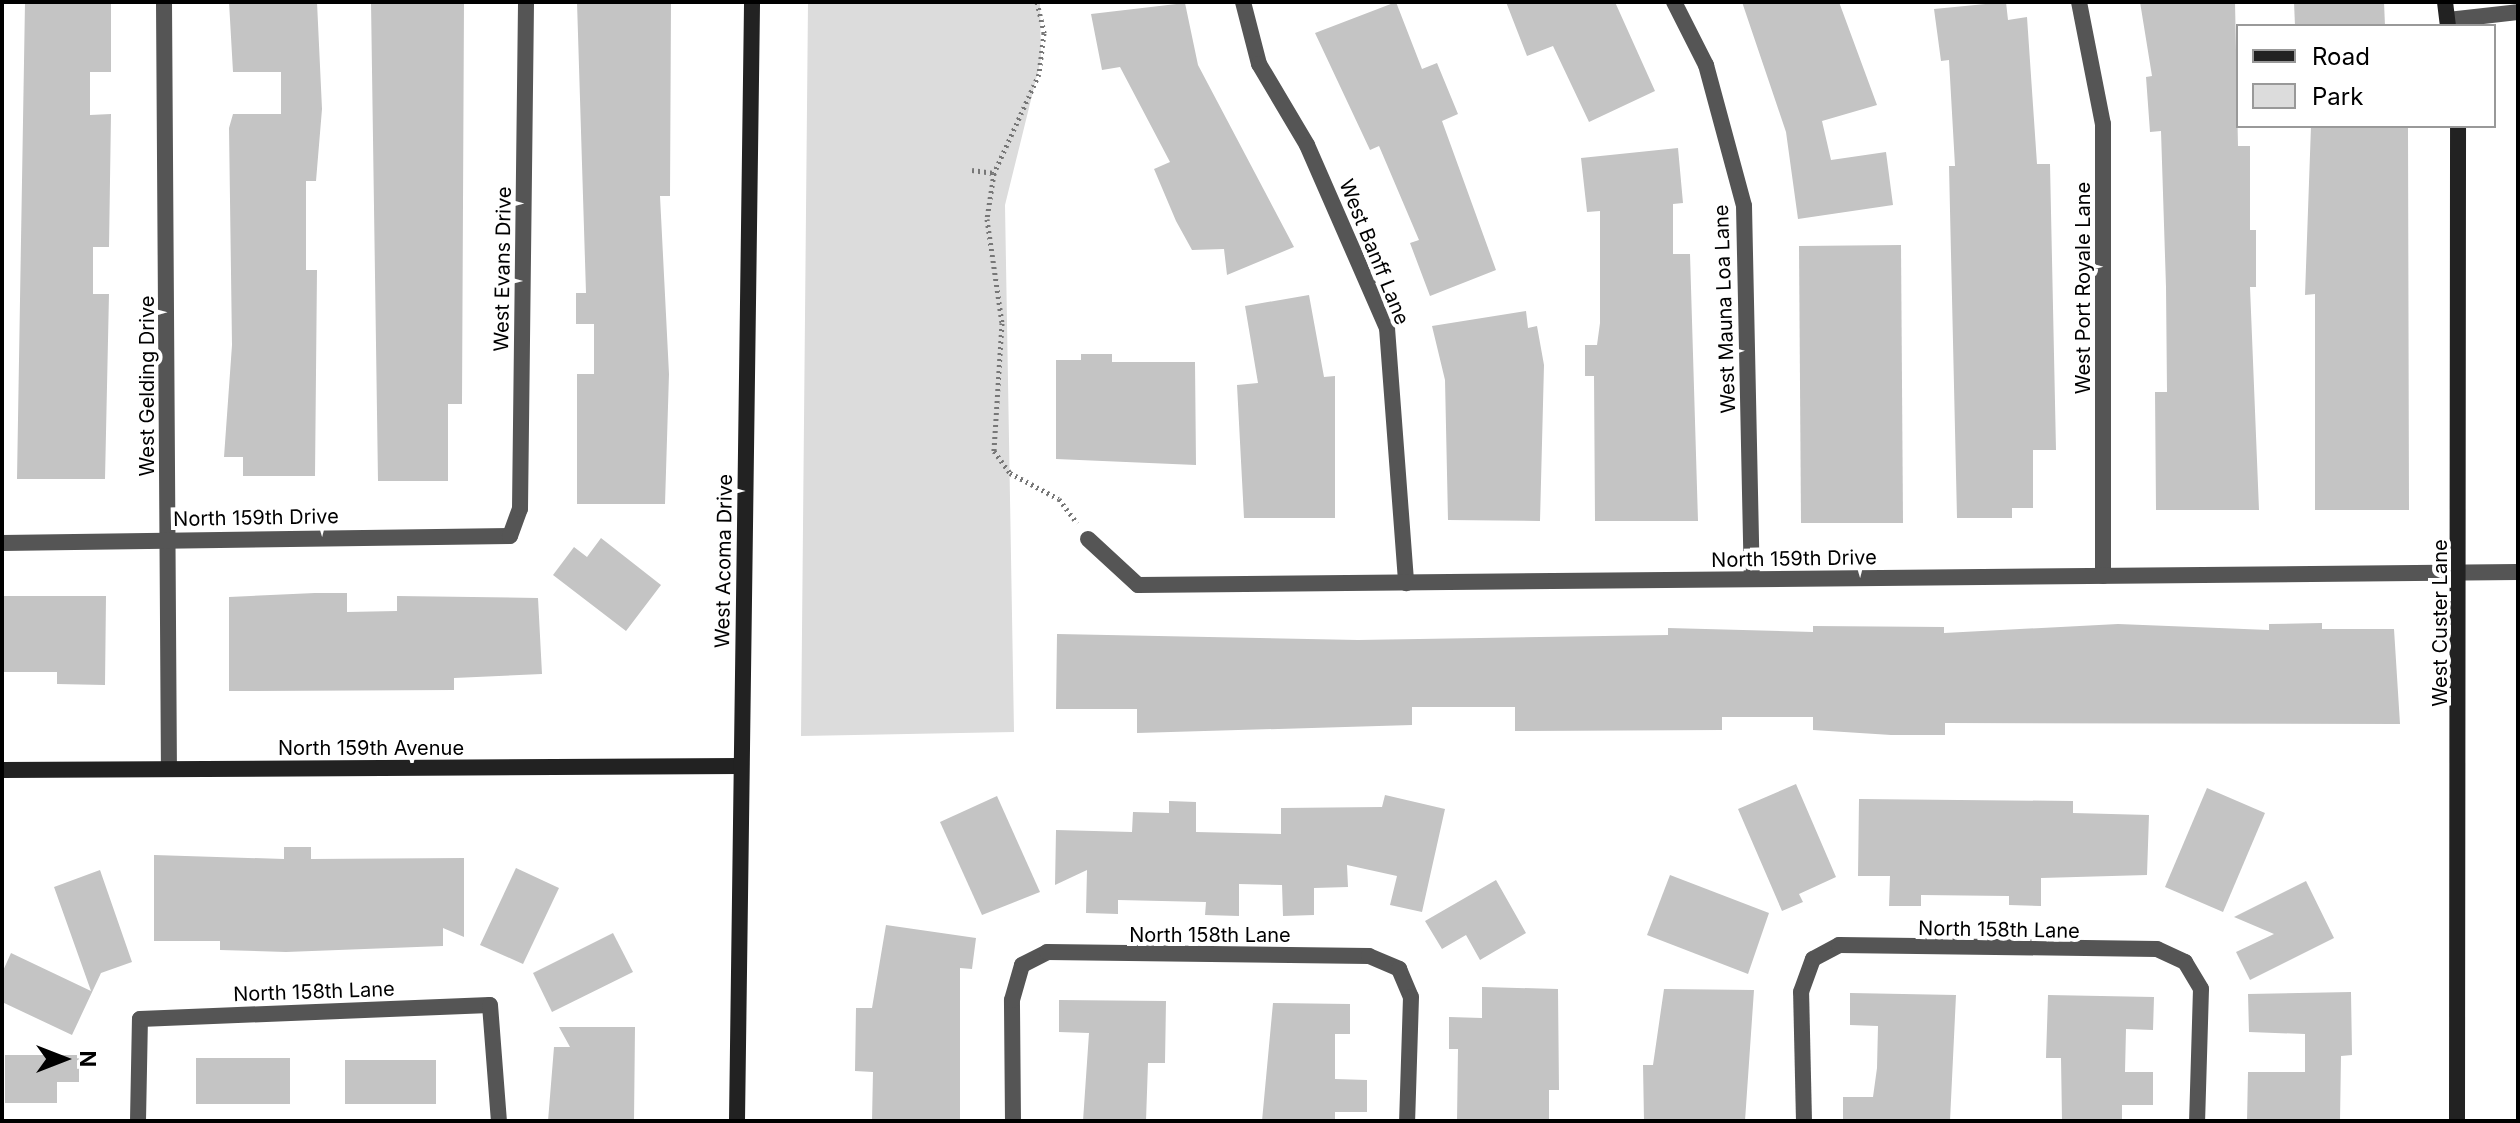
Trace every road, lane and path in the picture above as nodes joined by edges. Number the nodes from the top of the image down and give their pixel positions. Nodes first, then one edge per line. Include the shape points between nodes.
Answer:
1 (164, 2) edge
2 (526, 2) edge
3 (752, 2) edge
4 (1037, 2) edge
5 (1243, 2) edge
6 (1674, 2) edge
7 (2079, 2) edge
8 (2445, 2) edge
9 (2518, 12) edge
10 (2448, 23) edge
11 (2458, 128) edge
12 (972, 170) dead end
13 (994, 173) junction
14 (510, 536) joint
15 (168, 539) junction
16 (1088, 539) joint
17 (2, 543) edge
18 (2518, 572) edge
19 (2460, 573) junction
20 (2103, 576) junction
21 (1752, 579) junction
22 (1406, 583) junction
23 (740, 766) junction
24 (169, 769) junction
25 (2, 770) edge
26 (138, 1121) edge
27 (499, 1121) edge
28 (737, 1121) edge
29 (1013, 1121) edge
30 (1407, 1121) edge
31 (1804, 1121) edge
32 (2197, 1121) edge
33 (2457, 1121) edge

1 - 15 street, West Gelding Drive
2 - 14 street, West Evans Drive via 520,509
3 - 23 street, West Acoma Drive
4 - 13 path via 1044,33 1039,74
5 - 22 street, West Banff Lane via 1259,64 1307,145 1387,328
6 - 21 street, West Mauna Loa Lane via 1706,65 1744,206
7 - 20 street, West Port Royale Lane via 2103,124
8 - 10 street
9 - 10 street
11 - 19 street, West Custer Lane
12 - 13 path
13 - 16 path via 987,219 1002,323 994,451 1010,473 1059,499
14 - 15 street, North 159th Drive
15 - 17 street, North 159th Drive
15 - 24 street, West Gelding Drive
16 - 22 street, North 159th Drive via 1138,585
18 - 19 street, North 159th Drive
19 - 20 street, North 159th Drive
19 - 33 street, West Custer Lane
20 - 21 street, North 159th Drive
21 - 22 street, North 159th Drive
23 - 24 street, North 159th Avenue
23 - 28 street, West Acoma Drive
24 - 25 street, North 159th Avenue
26 - 27 street, North 158th Lane via 140,1019 490,1005
29 - 30 street, North 158th Lane via 1012,1000 1022,965 1047,952 1369,956 1399,969 1411,997
31 - 32 street, North 158th Lane via 1801,992 1813,959 1839,945 2157,949 2185,962 2201,989

